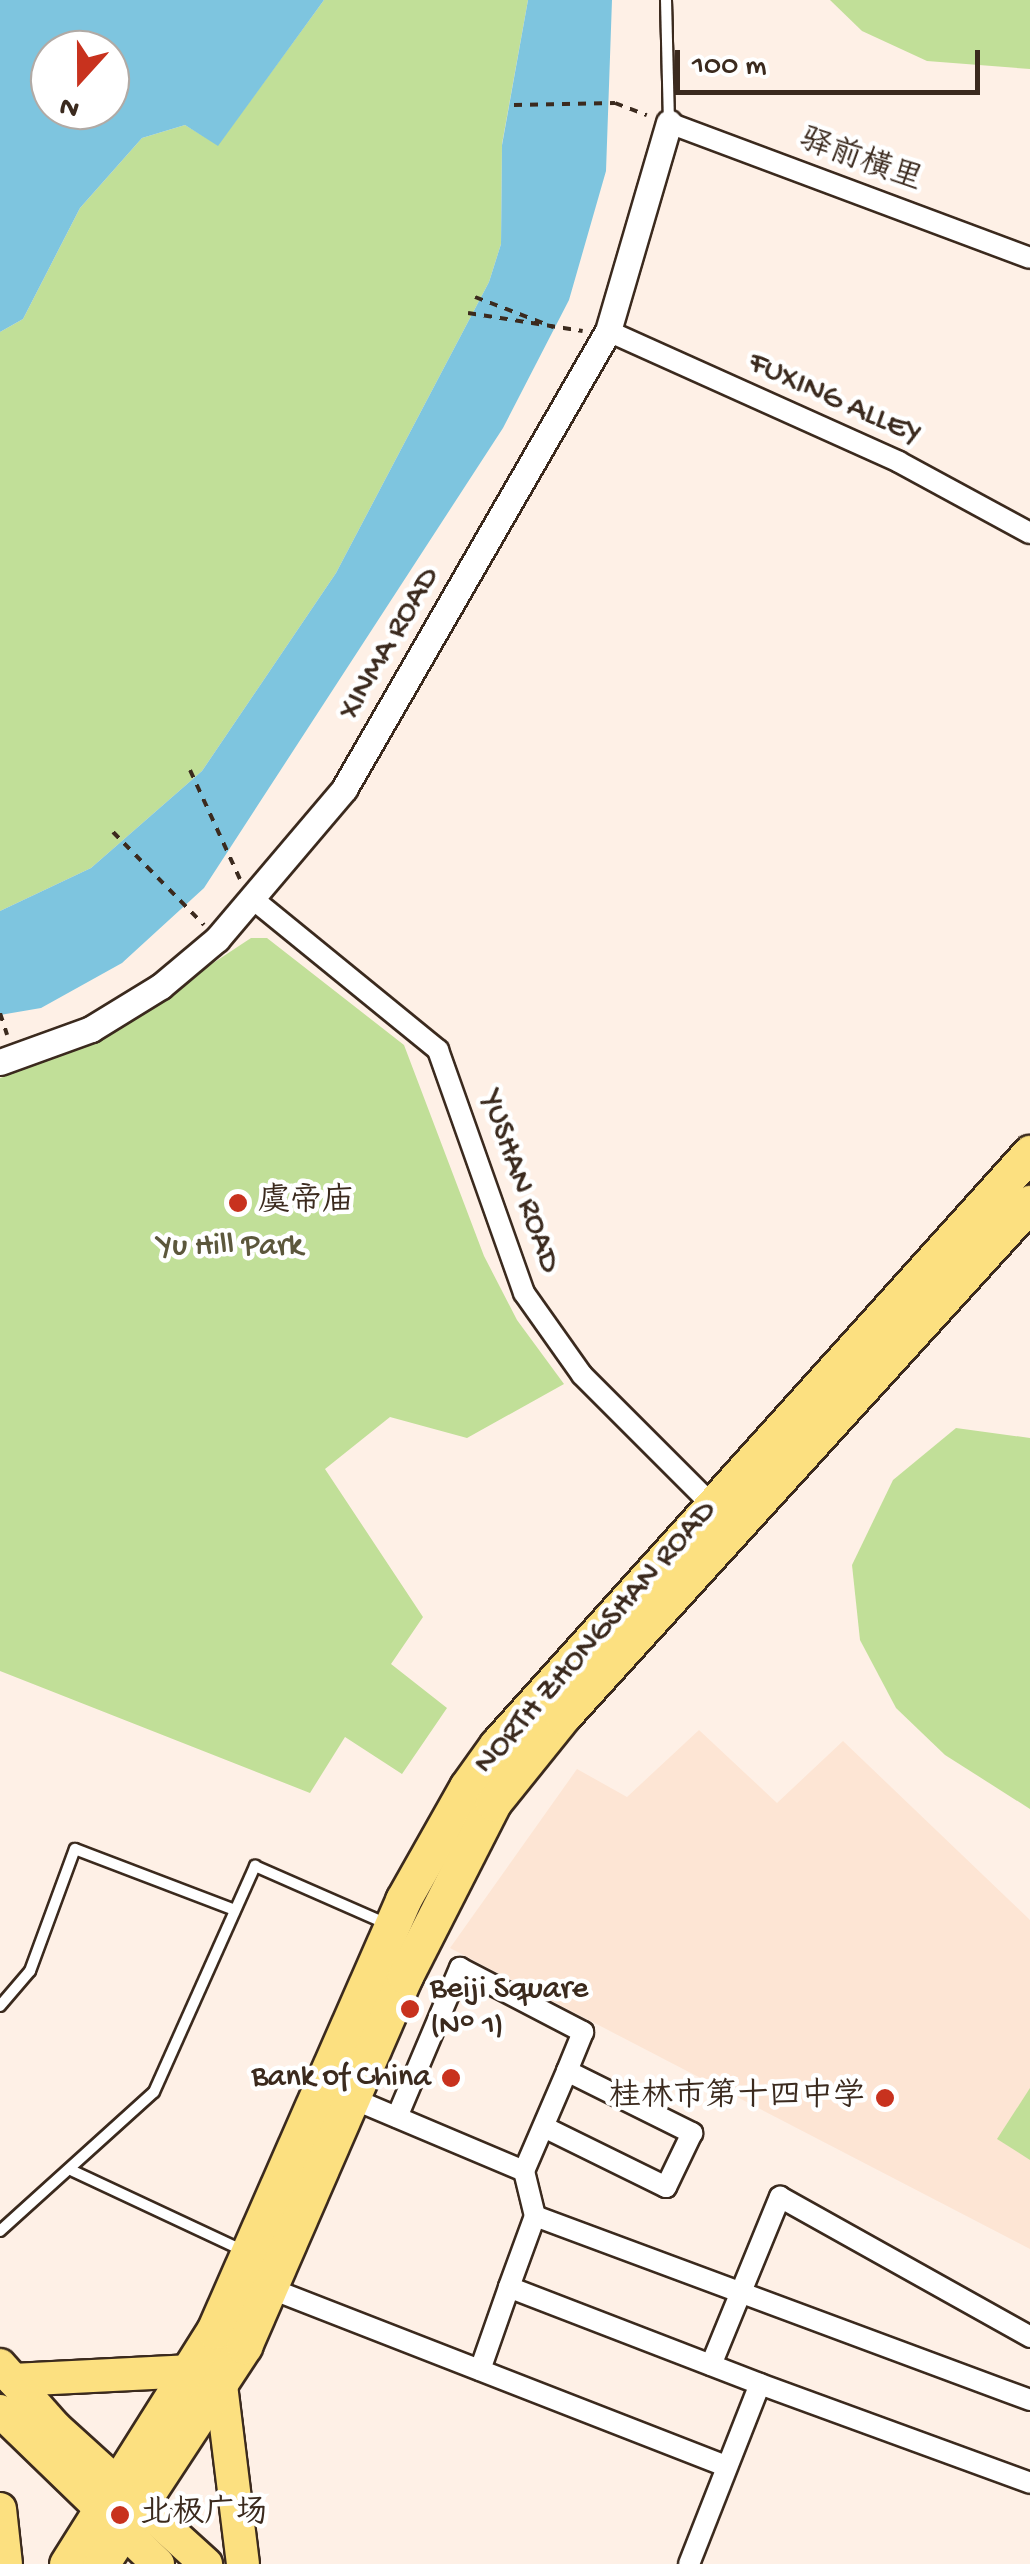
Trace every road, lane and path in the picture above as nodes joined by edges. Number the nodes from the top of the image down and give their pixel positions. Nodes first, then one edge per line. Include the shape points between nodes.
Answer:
1 (666, 0) edge
2 (514, 105) dead end
3 (669, 123) junction
4 (1030, 258) edge
5 (475, 297) dead end
6 (468, 312) dead end
7 (608, 332) junction
8 (1030, 533) edge
9 (190, 770) dead end
10 (112, 832) dead end
11 (228, 862) dead end
12 (253, 899) junction
13 (189, 909) dead end
14 (0, 1013) edge
15 (4, 1022) dead end
16 (0, 1062) edge
17 (1030, 1153) edge
18 (1030, 1202) edge
19 (712, 1504) junction
20 (235, 1910) junction
21 (391, 1926) junction
22 (0, 2006) edge
23 (566, 2071) junction
24 (352, 2098) junction
25 (397, 2117) junction
26 (544, 2127) junction
27 (74, 2171) junction
28 (524, 2171) junction
29 (535, 2216) junction
30 (0, 2231) edge
31 (248, 2253) junction
32 (509, 2287) junction
33 (269, 2288) junction
34 (738, 2291) junction
35 (1030, 2338) edge
36 (711, 2365) junction
37 (480, 2370) junction
38 (6, 2373) edge
39 (206, 2378) junction
40 (760, 2384) junction
41 (1030, 2400) edge
42 (0, 2410) edge
43 (724, 2464) junction
44 (1030, 2483) edge
45 (121, 2508) junction
46 (0, 2509) edge
47 (6, 2564) edge
48 (66, 2564) edge
49 (101, 2564) edge
50 (158, 2564) edge
51 (206, 2564) edge
52 (242, 2564) edge
53 (689, 2564) edge

1 - 3 lane
2 - 3 path via 615,103
3 - 4 street, 驿前横里
3 - 7 street, XINMA ROAD
5 - 6 path via 562,330
7 - 8 street, FUXING ALLEY via 899,462
7 - 12 street, XINMA ROAD via 344,789
9 - 11 path
10 - 13 path
12 - 16 street, XINMA ROAD via 161,986 91,1028
12 - 19 street, YUSHAN ROAD via 438,1050 524,1293 582,1375
14 - 15 path
17 - 19 highway, NORTH ZHONGSHAN ROAD
18 - 24 highway, NORTH ZHONGSHAN ROAD via 522,1764 441,1899
19 - 21 highway, NORTH ZHONGSHAN ROAD via 497,1744
20 - 21 lane via 254,1866
20 - 22 lane via 75,1849 30,1971
20 - 27 lane via 154,2092
21 - 31 highway, NORTH ZHONGSHAN ROAD
23 - 25 street via 583,2032 460,1968
23 - 26 street
23 - 26 street via 692,2133 666,2187
24 - 25 street
24 - 33 highway, NORTH ZHONGSHAN ROAD
25 - 28 street
26 - 28 street
27 - 30 lane
27 - 31 lane
28 - 29 street
29 - 32 street
29 - 34 street
31 - 39 highway, NORTH ZHONGSHAN ROAD
32 - 36 street
32 - 37 street
33 - 37 street
33 - 39 highway, NORTH ZHONGSHAN ROAD
34 - 35 street via 780,2198
34 - 36 street
34 - 41 street
36 - 40 street
37 - 43 street
38 - 39 main road
38 - 45 main road
39 - 45 highway, NORTH ZHONGSHAN ROAD
39 - 52 main road
40 - 43 street
40 - 44 street
42 - 45 main road
43 - 53 street
45 - 48 highway
45 - 49 highway
45 - 50 main road
45 - 51 main road
46 - 47 main road

